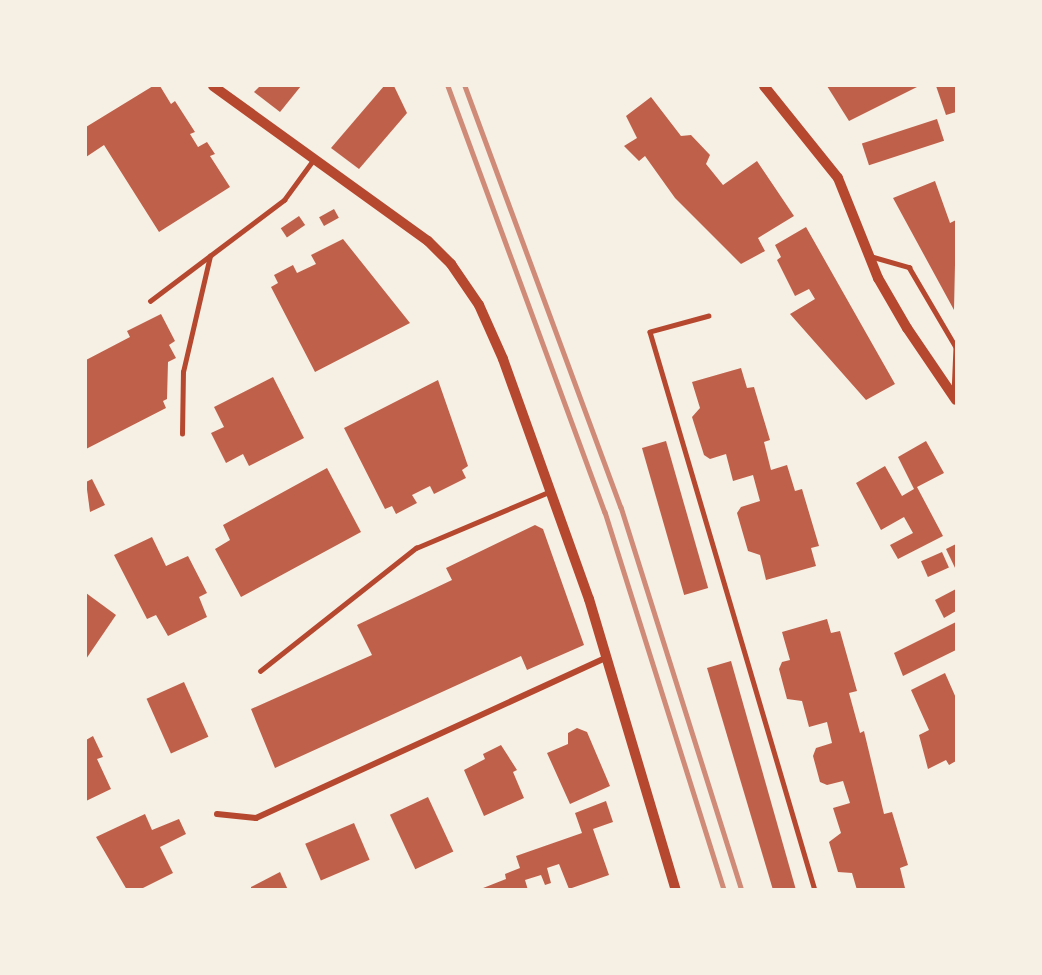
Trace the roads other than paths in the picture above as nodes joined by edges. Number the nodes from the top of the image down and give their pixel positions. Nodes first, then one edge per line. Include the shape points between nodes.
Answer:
1 (213, 86) edge
2 (764, 86) edge
3 (314, 159) junction
4 (210, 256) junction
5 (870, 256) junction
6 (150, 301) dead end
7 (709, 316) dead end
8 (955, 398) edge
9 (182, 435) dead end
10 (551, 491) junction
11 (608, 656) junction
12 (260, 671) dead end
13 (217, 814) dead end
14 (676, 890) edge
15 (815, 890) edge

1 - 3 street
2 - 5 street via 838,178
3 - 4 lane via 284,200
3 - 10 street via 428,242 451,264 479,305 503,359
4 - 6 lane
4 - 9 lane via 183,372
5 - 8 street via 907,328
5 - 8 lane via 909,267 956,347
7 - 15 lane via 650,332
10 - 11 street
10 - 12 lane via 416,548
11 - 13 street via 256,818
11 - 14 street

